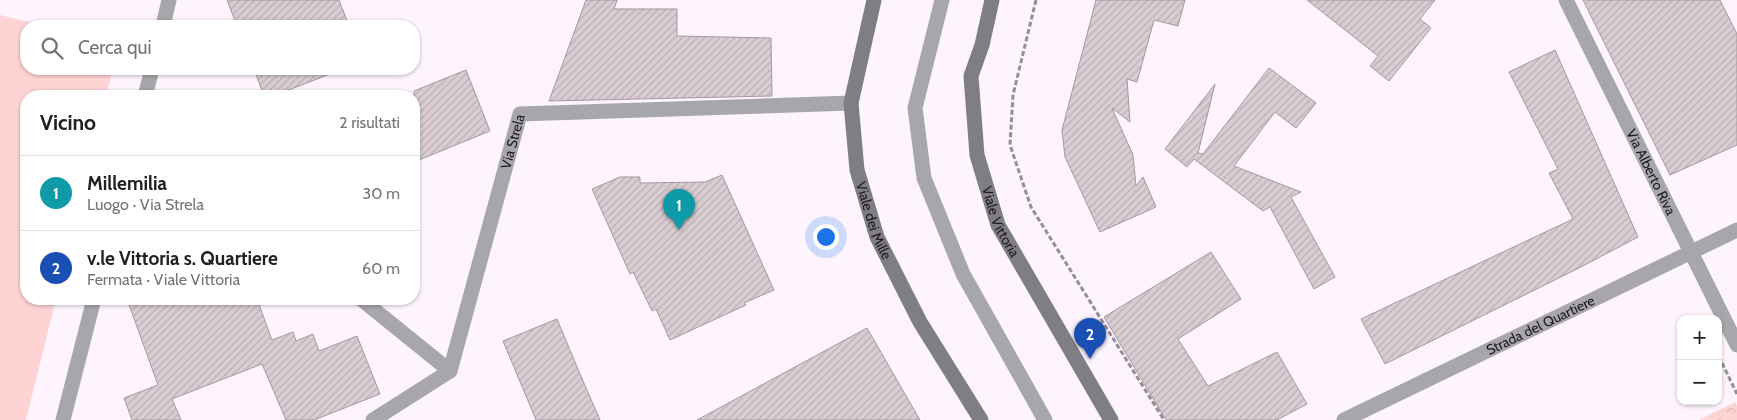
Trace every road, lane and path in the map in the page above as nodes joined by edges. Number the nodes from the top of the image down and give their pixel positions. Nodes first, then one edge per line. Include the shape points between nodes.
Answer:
1 (169, 0) edge
2 (874, 0) edge
3 (942, 0) edge
4 (992, 0) edge
5 (1036, 0) edge
6 (1566, 0) edge
7 (164, 20) edge
8 (151, 75) edge
9 (147, 90) edge
10 (851, 104) junction
11 (1737, 230) edge
12 (1691, 252) junction
13 (92, 305) edge
14 (368, 305) edge
15 (1737, 345) edge
16 (1720, 360) edge
17 (450, 371) junction
18 (1737, 394) edge
19 (63, 420) edge
20 (373, 420) edge
21 (981, 420) edge
22 (1045, 420) edge
23 (1111, 420) edge
24 (1164, 420) edge
25 (1344, 420) edge

1 - 7 street
2 - 10 main road, Viale dei Mille
3 - 22 street via 915,108 924,178 963,274
4 - 23 main road, Viale Vittoria via 982,46 971,76 977,155 998,224
5 - 24 path via 1013,95 1012,152 1031,208
6 - 12 street, Via Alberto Riva
8 - 9 street
10 - 17 street, Via Strela via 520,114
10 - 21 main road, Viale dei Mille via 857,170 877,237 920,322
11 - 12 street, Strada del Quartiere
12 - 15 street, Via Alberto Riva
12 - 25 street, Strada del Quartiere
13 - 19 street
14 - 17 street
16 - 18 path
17 - 20 street

